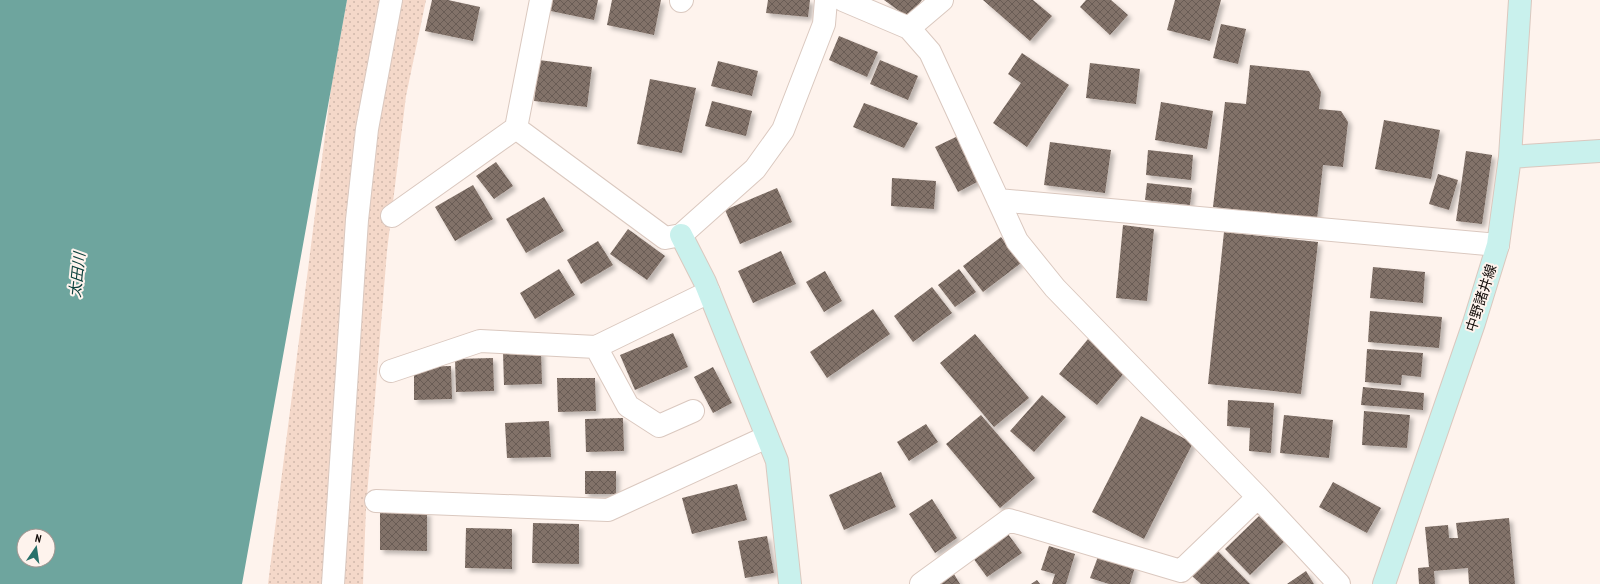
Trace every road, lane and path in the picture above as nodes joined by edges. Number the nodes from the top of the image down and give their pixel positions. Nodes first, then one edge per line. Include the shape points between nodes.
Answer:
1 (391, 0) edge
2 (541, 0) edge
3 (826, 0) edge
4 (843, 0) edge
5 (942, 0) edge
6 (1520, 0) edge
7 (909, 28) junction
8 (516, 128) junction
9 (1600, 151) edge
10 (1510, 158) junction
11 (998, 200) junction
12 (392, 216) dead end
13 (681, 236) junction
14 (1498, 245) junction
15 (709, 292) junction
16 (596, 347) junction
17 (391, 371) dead end
18 (693, 411) dead end
19 (767, 437) junction
20 (1258, 497) junction
21 (376, 501) dead end
22 (333, 584) edge
23 (790, 584) edge
24 (921, 584) edge
25 (1339, 584) edge
26 (1384, 584) edge

1 - 22 street via 367,129 357,220
2 - 8 street
3 - 13 street via 824,24 784,130 755,169
4 - 7 street
5 - 7 street
6 - 10 main road, 中野諸井線
7 - 11 street via 930,52
8 - 12 street
8 - 13 street via 665,238
9 - 10 main road
10 - 14 main road, 中野諸井線
11 - 14 street
11 - 20 street via 1017,241 1055,288
13 - 15 main road
14 - 26 main road, 中野諸井線 via 1474,323
15 - 16 street
15 - 19 main road
16 - 17 street via 480,341
16 - 18 street via 628,406 659,426
19 - 21 street via 608,510
19 - 23 main road via 777,461
20 - 24 street via 1181,571 1009,520
20 - 25 street

